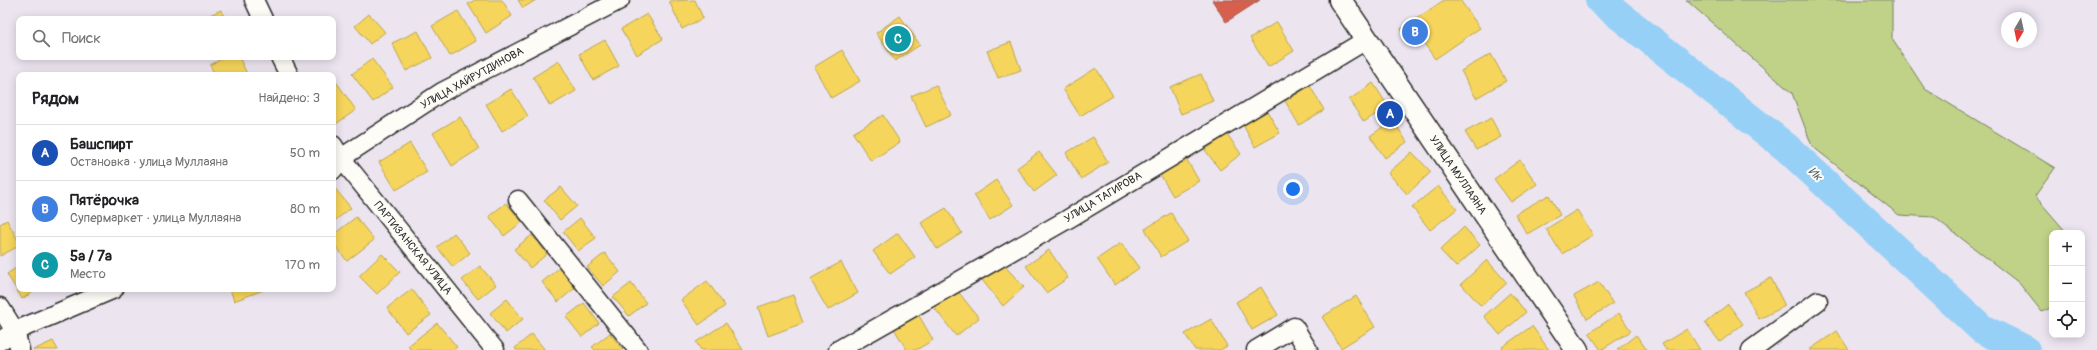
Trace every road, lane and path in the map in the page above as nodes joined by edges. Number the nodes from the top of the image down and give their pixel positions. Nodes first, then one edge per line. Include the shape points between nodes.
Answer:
1 (254, 0) edge
2 (620, 0) edge
3 (1340, 0) edge
4 (262, 16) edge
5 (1366, 40) junction
6 (282, 60) edge
7 (288, 72) edge
8 (336, 158) edge
9 (518, 200) dead end
10 (107, 292) edge
11 (1818, 301) dead end
12 (0, 307) edge
13 (8, 336) edge
14 (20, 350) edge
15 (495, 350) edge
16 (638, 350) edge
17 (838, 350) edge
18 (1256, 350) edge
19 (1308, 350) edge
20 (1577, 350) edge
21 (1751, 350) edge

1 - 4 street
2 - 8 street, УЛИЦА ХАЙРУТДИНОВА via 442,92
3 - 5 main road, УЛИЦА МУЛЛАЯНА
5 - 17 street, УЛИЦА ТАГИРОВА via 1068,219
5 - 20 main road, УЛИЦА МУЛЛАЯНА
6 - 7 street
8 - 15 street, ПАРТИЗАНСКАЯ УЛИЦА
9 - 16 street
10 - 13 street
11 - 21 street
12 - 13 street
13 - 14 street
18 - 19 street via 1294,327

